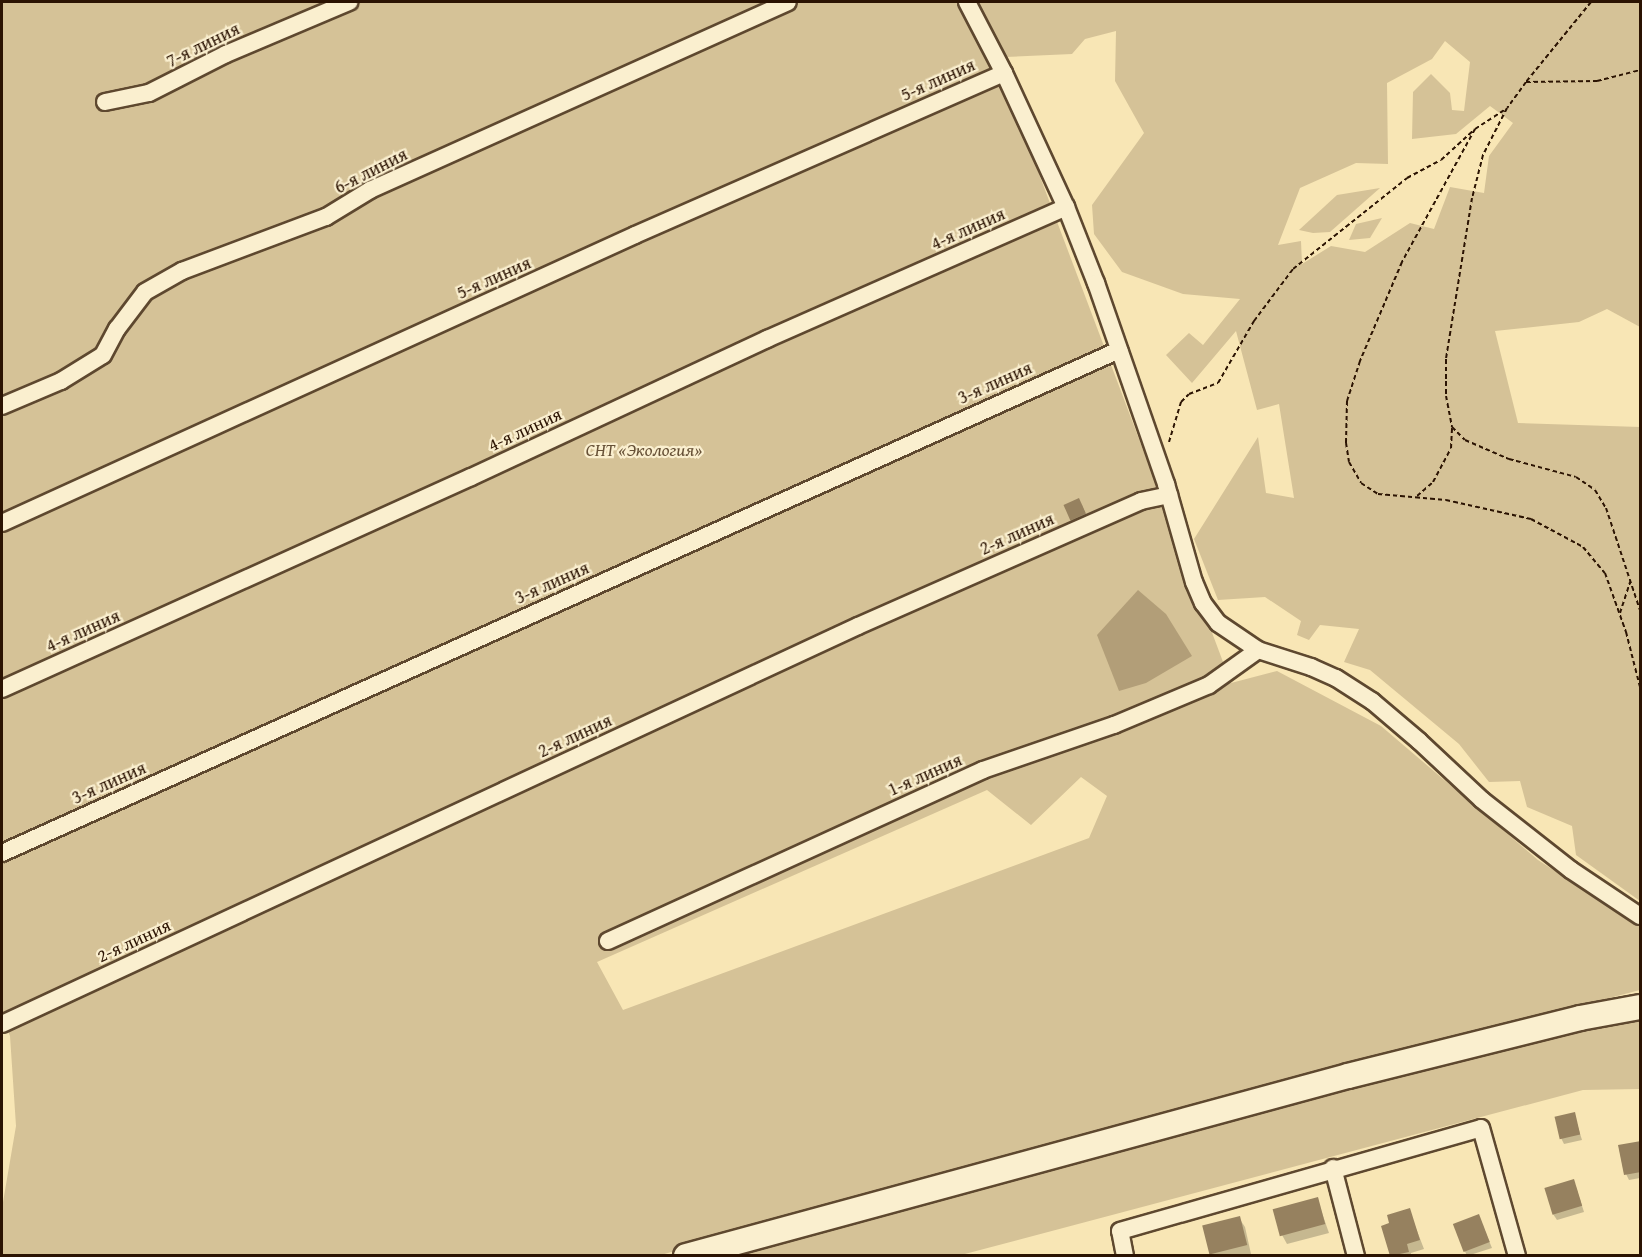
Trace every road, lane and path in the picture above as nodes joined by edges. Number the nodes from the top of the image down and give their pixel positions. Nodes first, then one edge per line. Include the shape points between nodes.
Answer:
1 (349, 2) edge
2 (788, 2) edge
3 (967, 2) edge
4 (1591, 2) edge
5 (1641, 70) edge
6 (1004, 73) junction
7 (1526, 82) junction
8 (105, 102) dead end
9 (1507, 108) junction
10 (1475, 129) junction
11 (1066, 207) junction
12 (1119, 350) junction
13 (2, 406) edge
14 (1452, 427) junction
15 (1168, 450) dead end
16 (1169, 495) junction
17 (1416, 497) junction
18 (2, 523) edge
19 (1630, 582) junction
20 (1641, 610) edge
21 (1620, 614) junction
22 (1258, 650) junction
23 (1641, 687) edge
24 (2, 689) edge
25 (2, 853) edge
26 (1641, 916) edge
27 (608, 941) dead end
28 (1641, 1007) edge
29 (2, 1024) edge
30 (1333, 1168) junction
31 (686, 1256) edge
32 (1125, 1256) edge
33 (1356, 1256) edge
34 (1517, 1256) edge

1 - 8 street, 7-я линия via 226,54 148,93
2 - 13 street, 6-я линия via 370,190 326,217 182,271 144,292 103,355 61,381
3 - 6 street
4 - 7 path
5 - 7 path via 1597,81
6 - 11 street
6 - 18 street, 5-я линия via 635,235
7 - 9 path
9 - 10 path
9 - 14 path via 1483,155 1472,198 1446,359 1446,396
10 - 15 path via 1441,160 1407,178 1293,269 1254,321 1218,383 1189,394 1181,402
10 - 17 path via 1402,262 1347,401 1349,462 1361,483 1378,494
11 - 12 street
11 - 24 street, 4-я линия via 767,339
12 - 16 street
12 - 25 street, 3-я линия
14 - 17 path via 1451,448 1433,482
14 - 19 path via 1465,440 1509,459 1576,477 1595,490 1606,507
16 - 22 street via 1203,603 1222,627
16 - 29 street, 2-я линия via 1141,501 858,626
17 - 21 path via 1530,519 1583,547 1605,573
19 - 20 path
19 - 21 path
21 - 23 path
22 - 26 street via 1336,678 1372,701 1482,800 1571,870
22 - 27 street, 1-я линия via 1209,685 1114,725 983,770
28 - 31 main road via 1580,1018 1336,1080
30 - 32 street via 1120,1231
30 - 33 street
30 - 34 street via 1481,1128

